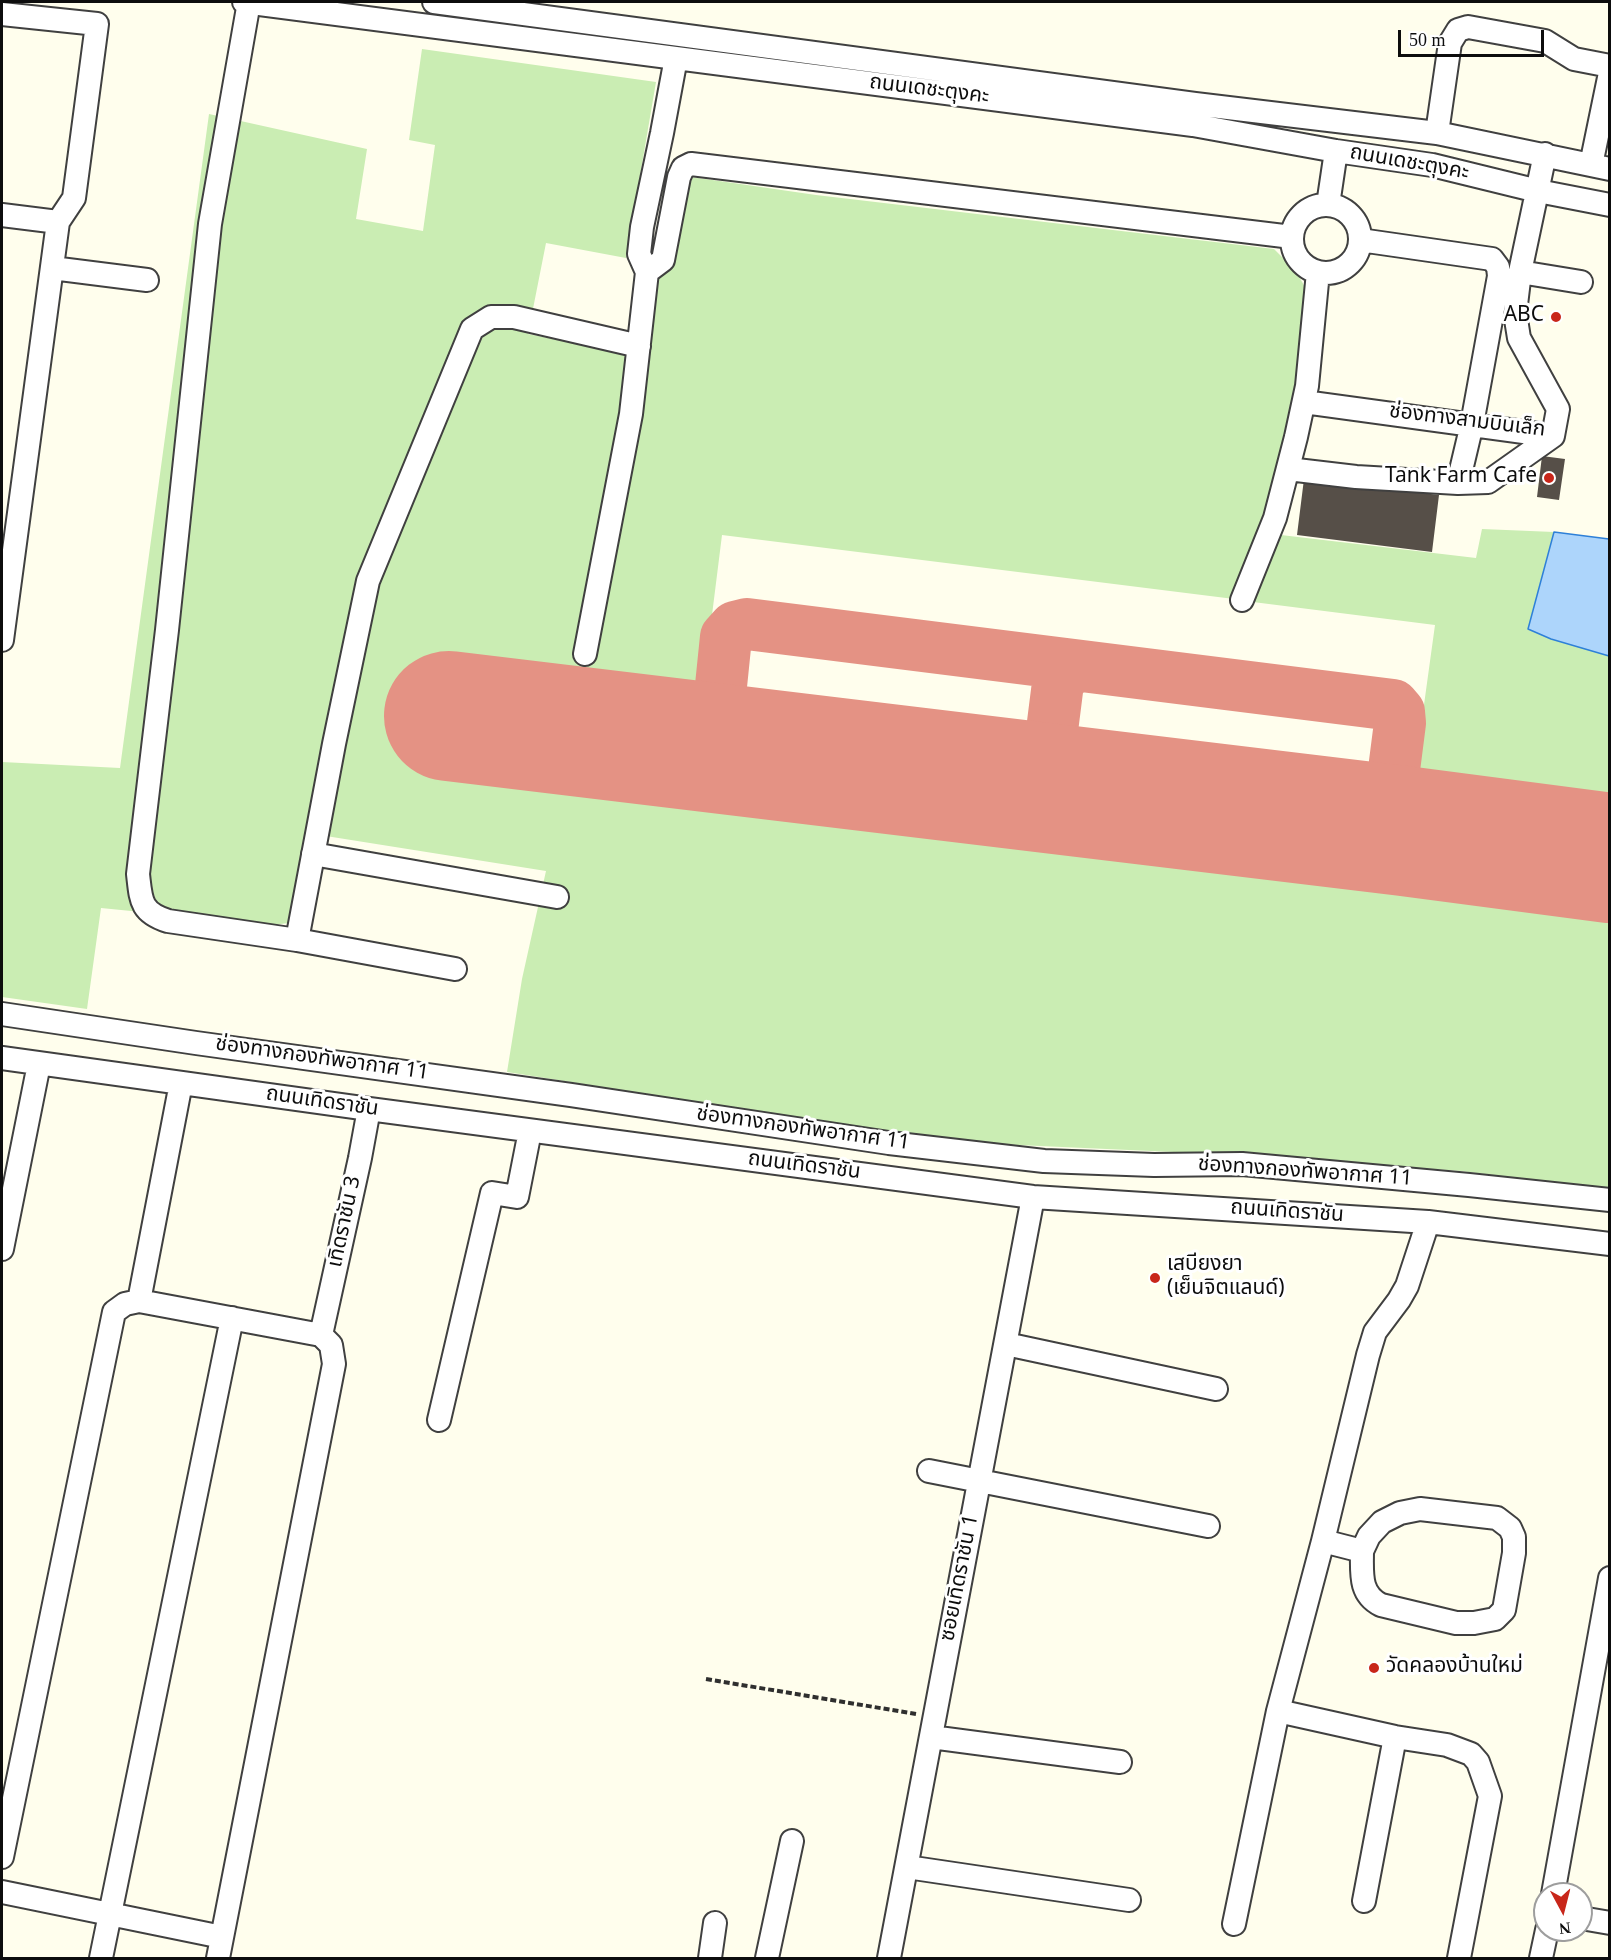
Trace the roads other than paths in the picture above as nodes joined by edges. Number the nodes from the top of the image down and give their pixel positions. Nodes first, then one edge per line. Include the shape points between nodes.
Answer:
1 (244, 2) edge
2 (249, 2) edge
3 (434, 2) edge
4 (2, 14) edge
5 (676, 58) junction
6 (1610, 66) edge
7 (1610, 73) edge
8 (1437, 133) junction
9 (1336, 151) junction
10 (1545, 154) junction
11 (1600, 167) edge
12 (1538, 191) junction
13 (1328, 205) junction
14 (1610, 205) edge
15 (2, 216) edge
16 (58, 222) junction
17 (1292, 237) junction
18 (1360, 240) junction
19 (52, 268) junction
20 (647, 272) junction
21 (1318, 272) junction
22 (1520, 272) junction
23 (147, 280) dead end
24 (1581, 282) dead end
25 (639, 346) junction
26 (1304, 402) junction
27 (1472, 424) junction
28 (1553, 435) junction
29 (1288, 469) junction
30 (1458, 483) junction
31 (1242, 600) dead end
32 (2, 640) edge
33 (585, 654) dead end
34 (313, 854) junction
35 (557, 897) dead end
36 (297, 940) junction
37 (455, 969) dead end
38 (2, 1014) edge
39 (2, 1058) edge
40 (39, 1064) junction
41 (181, 1083) junction
42 (369, 1109) junction
43 (530, 1131) junction
44 (1033, 1197) junction
45 (1610, 1200) edge
46 (4, 1222) edge
47 (1428, 1222) junction
48 (1610, 1244) edge
49 (2, 1249) edge
50 (139, 1301) junction
51 (232, 1318) junction
52 (321, 1335) junction
53 (1006, 1344) junction
54 (1216, 1389) dead end
55 (439, 1420) dead end
56 (929, 1471) dead end
57 (980, 1481) junction
58 (1208, 1526) dead end
59 (1323, 1541) junction
60 (1362, 1551) junction
61 (1610, 1578) edge
62 (1278, 1711) junction
63 (933, 1727) junction
64 (1395, 1737) junction
65 (1120, 1762) dead end
66 (792, 1841) dead end
67 (2, 1857) edge
68 (907, 1867) junction
69 (1555, 1882) edge
70 (2, 1892) edge
71 (1130, 1900) dead end
72 (1364, 1901) dead end
73 (110, 1914) junction
74 (1593, 1920) edge
75 (715, 1923) dead end
76 (1610, 1923) edge
77 (1234, 1924) dead end
78 (1544, 1942) edge
79 (220, 1948) edge
80 (101, 1959) edge
81 (710, 1959) edge
82 (767, 1959) edge
83 (889, 1959) edge
84 (1459, 1959) edge
85 (1541, 1959) edge

1 - 2 street, ถนนเดชะตุงคะ
2 - 5 street, ถนนเดชะตุงคะ
2 - 36 street via 210,224 138,874 143,906 158,918
3 - 8 street, ถนนเดชะตุงคะ
4 - 16 street via 97,24 74,198
5 - 9 street, ถนนเดชะตุงคะ via 1193,125
5 - 20 street via 642,227 639,254
6 - 8 street via 1574,59 1545,41 1468,27 1458,30 1450,43
7 - 11 street
8 - 10 street, ถนนเดชะตุงคะ
9 - 12 street, ถนนเดชะตุงคะ via 1432,165
9 - 13 street
10 - 11 street, ถนนเดชะตุงคะ
10 - 12 street, ช่องทางสามบินเล็ก
12 - 14 street, ถนนเดชะตุงคะ
12 - 22 street, ช่องทางสามบินเล็ก
13 - 17 street via 1307,210 1294,227
13 - 18 street via 1348,212 1355,220
15 - 16 street
16 - 19 street
17 - 20 street via 691,164 683,168 679,177 663,260
17 - 21 street via 1302,263
18 - 21 street via 1358,252 1346,266
18 - 27 street via 1492,259 1498,267
19 - 23 street
19 - 32 street
20 - 25 street
21 - 26 street
22 - 24 street
22 - 28 street, ช่องทางสามบินเล็ก via 1515,313 1519,338 1558,409
25 - 33 street via 631,414
25 - 34 street via 514,317 491,317 472,329 368,581
26 - 27 street, ช่องทางสามบินเล็ก
26 - 29 street
27 - 28 street, ช่องทางสามบินเล็ก
27 - 30 street
28 - 30 street via 1488,482
29 - 30 street
29 - 31 street via 1275,518
34 - 35 street
34 - 36 street
36 - 37 street
38 - 45 street, ช่องทางกองทัพอากาศ 11 via 889,1143 1044,1161 1242,1164
39 - 40 street, ถนนเทิดราชัน
40 - 41 street, ถนนเทิดราชัน
40 - 46 street
41 - 42 street, ถนนเทิดราชัน
41 - 50 street
42 - 43 street, ถนนเทิดราชัน
42 - 52 street, เทิดราชัน 3
43 - 44 street, ถนนเทิดราชัน
43 - 55 street via 517,1197 492,1193
44 - 47 street, ถนนเทิดราชัน
44 - 53 street, ซอยเทิดราชัน 1
46 - 49 street
47 - 48 street, ถนนเทิดราชัน
47 - 59 street via 1407,1286 1375,1332
50 - 51 street
50 - 67 street via 114,1312
51 - 52 street
51 - 73 street
52 - 79 street via 331,1345 334,1364
53 - 54 street
53 - 57 street, ซอยเทิดราชัน 1
56 - 57 street
57 - 58 street
57 - 63 street, ซอยเทิดราชัน 1
59 - 60 street
59 - 62 street
60 - 60 street via 1382,1522 1400,1513 1420,1509 1497,1518 1510,1528 1514,1537 1504,1610 1495,1618 1456,1623 1381,1605 1370,1599 1365,1590
61 - 69 street
62 - 64 street
62 - 77 street
63 - 65 street
63 - 68 street, ซอยเทิดราชัน 1
64 - 72 street
64 - 84 street via 1447,1745 1471,1754 1478,1762 1490,1796
66 - 82 street
68 - 71 street
68 - 83 street, ซอยเทิดราชัน 1
70 - 73 street
73 - 79 street
73 - 80 street
74 - 76 street
75 - 81 street
78 - 85 street

